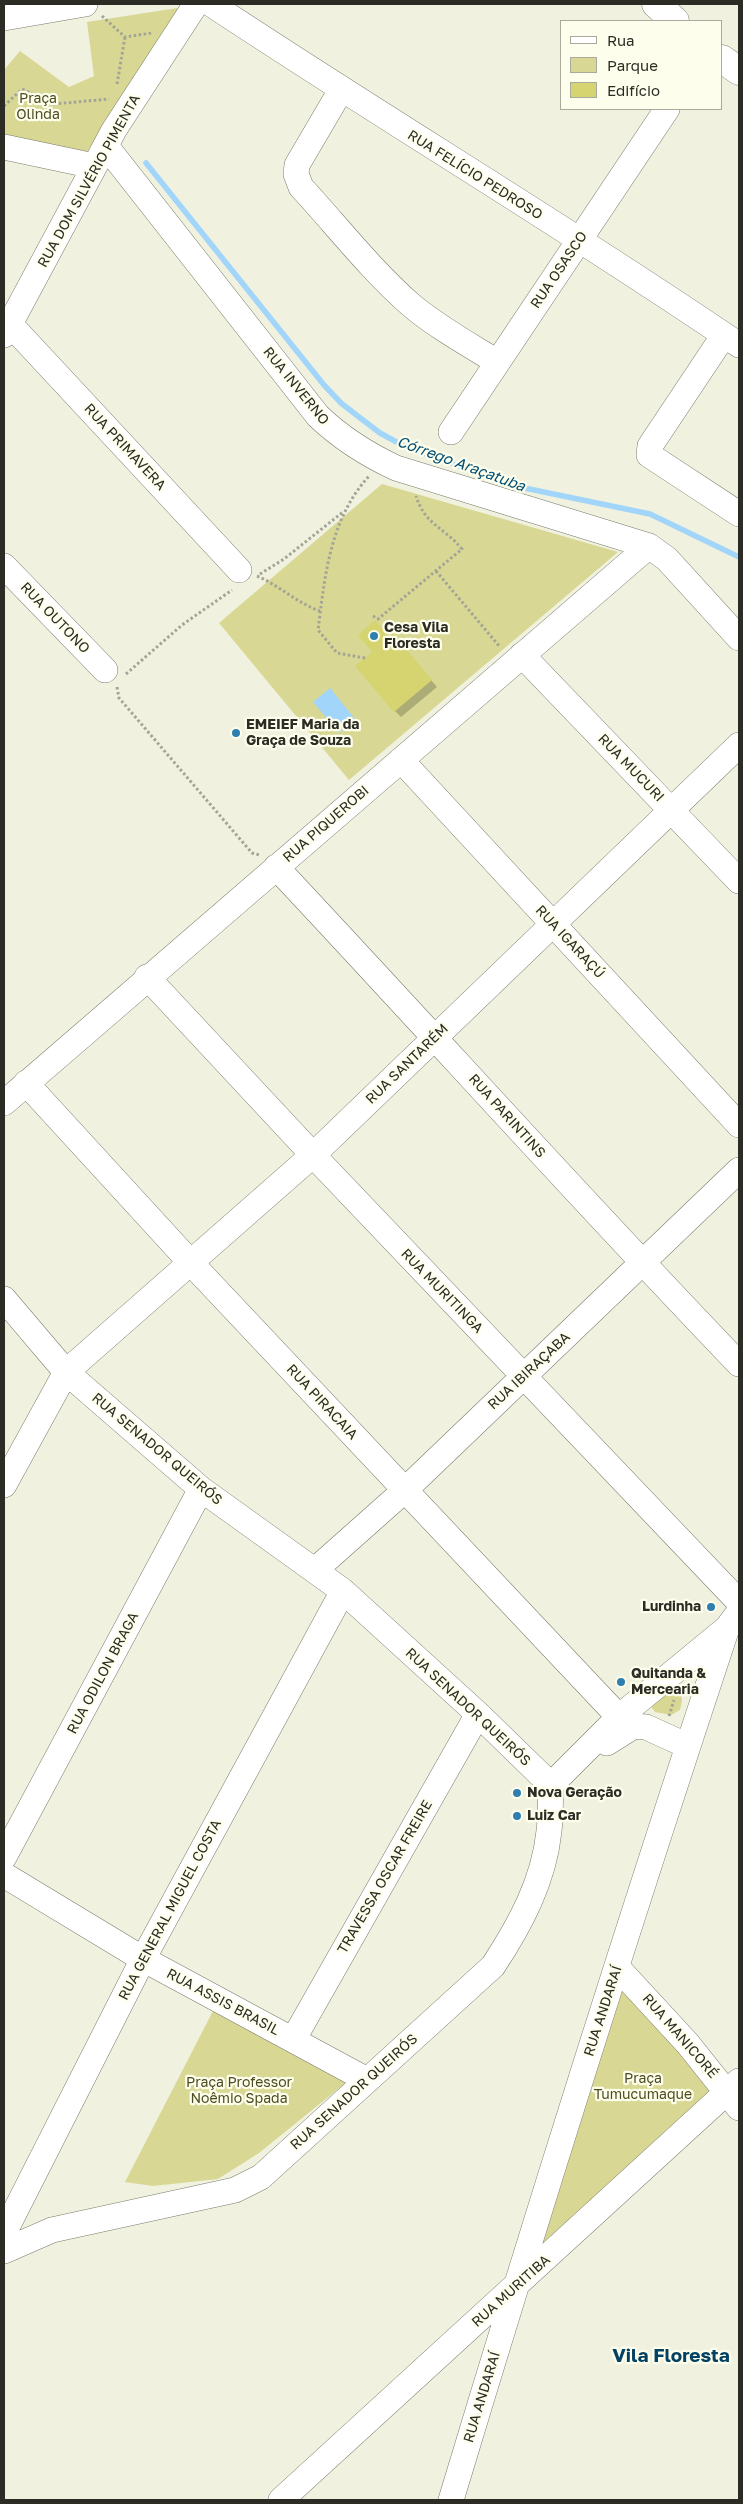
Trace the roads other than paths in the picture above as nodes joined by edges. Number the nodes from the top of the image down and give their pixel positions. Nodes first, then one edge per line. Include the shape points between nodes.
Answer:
1 (196, 4) edge
2 (211, 4) edge
3 (656, 4) edge
4 (90, 7) edge
5 (4, 18) edge
6 (675, 20) edge
7 (723, 60) edge
8 (739, 71) edge
9 (341, 90) junction
10 (666, 110) edge
11 (4, 148) edge
12 (100, 156) junction
13 (579, 240) junction
14 (7, 330) edge
15 (732, 340) edge
16 (497, 362) junction
17 (451, 432) dead end
18 (739, 514) edge
19 (649, 546) junction
20 (4, 566) edge
21 (245, 579) road end
22 (739, 638) edge
23 (518, 659) junction
24 (111, 676) road end
25 (739, 745) edge
26 (401, 760) junction
27 (671, 810) junction
28 (276, 867) junction
29 (739, 881) edge
30 (553, 924) junction
31 (147, 977) junction
32 (435, 1037) junction
33 (26, 1084) junction
34 (4, 1103) edge
35 (739, 1125) edge
36 (313, 1155) junction
37 (739, 1170) edge
38 (191, 1263) junction
39 (643, 1264) junction
40 (4, 1299) edge
41 (739, 1364) edge
42 (66, 1372) junction
43 (524, 1376) junction
44 (4, 1485) edge
45 (201, 1489) junction
46 (405, 1490) junction
47 (316, 1570) junction
48 (344, 1591) junction
49 (739, 1602) edge
50 (733, 1620) edge
51 (478, 1714) junction
52 (619, 1718) junction
53 (688, 1746) junction
54 (585, 1751) junction
55 (550, 1785) junction
56 (4, 1857) edge
57 (4, 1875) edge
58 (143, 1959) junction
59 (617, 1967) junction
60 (293, 2040) junction
61 (367, 2080) junction
62 (736, 2094) edge
63 (4, 2233) edge
64 (4, 2251) edge
65 (515, 2288) junction
66 (281, 2500) edge
67 (451, 2500) edge

1 - 12 street, RUA DOM SILVÉRIO PIMENTA
2 - 9 street, RUA FELÍCIO PEDROSO
3 - 6 main road
4 - 5 street
7 - 8 main road
9 - 13 street, RUA FELÍCIO PEDROSO
9 - 16 street via 297,165 296,174 301,187 411,305
10 - 13 street, RUA OSASCO
11 - 12 street
12 - 14 street, RUA DOM SILVÉRIO PIMENTA
12 - 19 street, RUA INVERNO via 318,416 338,435 366,454 396,468
13 - 15 street, RUA FELÍCIO PEDROSO
13 - 16 street, RUA OSASCO
14 - 21 street, RUA PRIMAVERA
15 - 18 street via 650,446 649,455
16 - 17 street, RUA OSASCO
19 - 22 street via 667,559
19 - 23 street, RUA PIQUEROBI
20 - 24 street, RUA OUTONO
23 - 26 street, RUA PIQUEROBI
23 - 27 street, RUA MUCURI
25 - 27 street, RUA SANTARÉM
26 - 28 street, RUA PIQUEROBI
26 - 30 street, RUA IGARAÇÚ
27 - 29 street, RUA MUCURI
27 - 30 street, RUA SANTARÉM
28 - 31 street, RUA PIQUEROBI
28 - 32 street, RUA PARINTINS
30 - 32 street, RUA SANTARÉM
30 - 35 street, RUA IGARAÇÚ
31 - 33 street, RUA PIQUEROBI
31 - 36 street, RUA MURITINGA
32 - 36 street, RUA SANTARÉM
32 - 39 street, RUA PARINTINS
33 - 34 street, RUA PIQUEROBI
33 - 38 street, RUA PIRACAIA
36 - 38 street, RUA SANTARÉM
36 - 43 street, RUA MURITINGA
37 - 39 street, RUA IBIRAÇABA
38 - 42 street, RUA SANTARÉM
38 - 46 street, RUA PIRACAIA
39 - 41 street, RUA PARINTINS
39 - 43 street, RUA IBIRAÇABA
40 - 42 street, RUA SENADOR QUEIRÓS
42 - 44 street
42 - 45 street, RUA SENADOR QUEIRÓS
43 - 46 street, RUA IBIRAÇABA
43 - 49 street, RUA MURITINGA
45 - 47 street, RUA SENADOR QUEIRÓS
45 - 56 street, RUA ODILON BRAGA
46 - 47 street, RUA IBIRAÇABA
46 - 52 street, RUA PIRACAIA
47 - 48 street, RUA SENADOR QUEIRÓS
48 - 51 street, RUA SENADOR QUEIRÓS
48 - 58 street, RUA GENERAL MIGUEL COSTA
50 - 52 street
50 - 53 street, RUA ANDARAÍ
51 - 55 street, RUA SENADOR QUEIRÓS
51 - 60 street, TRAVESSA OSCAR FREIRE
52 - 54 street
53 - 54 street via 646,1727 634,1726 596,1752
53 - 59 street, RUA ANDARAÍ
54 - 55 street
55 - 61 street, RUA SENADOR QUEIRÓS via 549,1832 535,1891 519,1927 493,1966
57 - 58 street, RUA ASSIS BRASIL
58 - 60 street, RUA ASSIS BRASIL
58 - 63 street, RUA GENERAL MIGUEL COSTA
59 - 62 street, RUA MANICORÉ
59 - 65 street, RUA ANDARAÍ
60 - 61 street, RUA ASSIS BRASIL
61 - 64 street, RUA SENADOR QUEIRÓS via 261,2177 234,2190 52,2230
62 - 65 street, RUA MURITIBA
65 - 66 street, RUA MURITIBA
65 - 67 street, RUA ANDARAÍ

